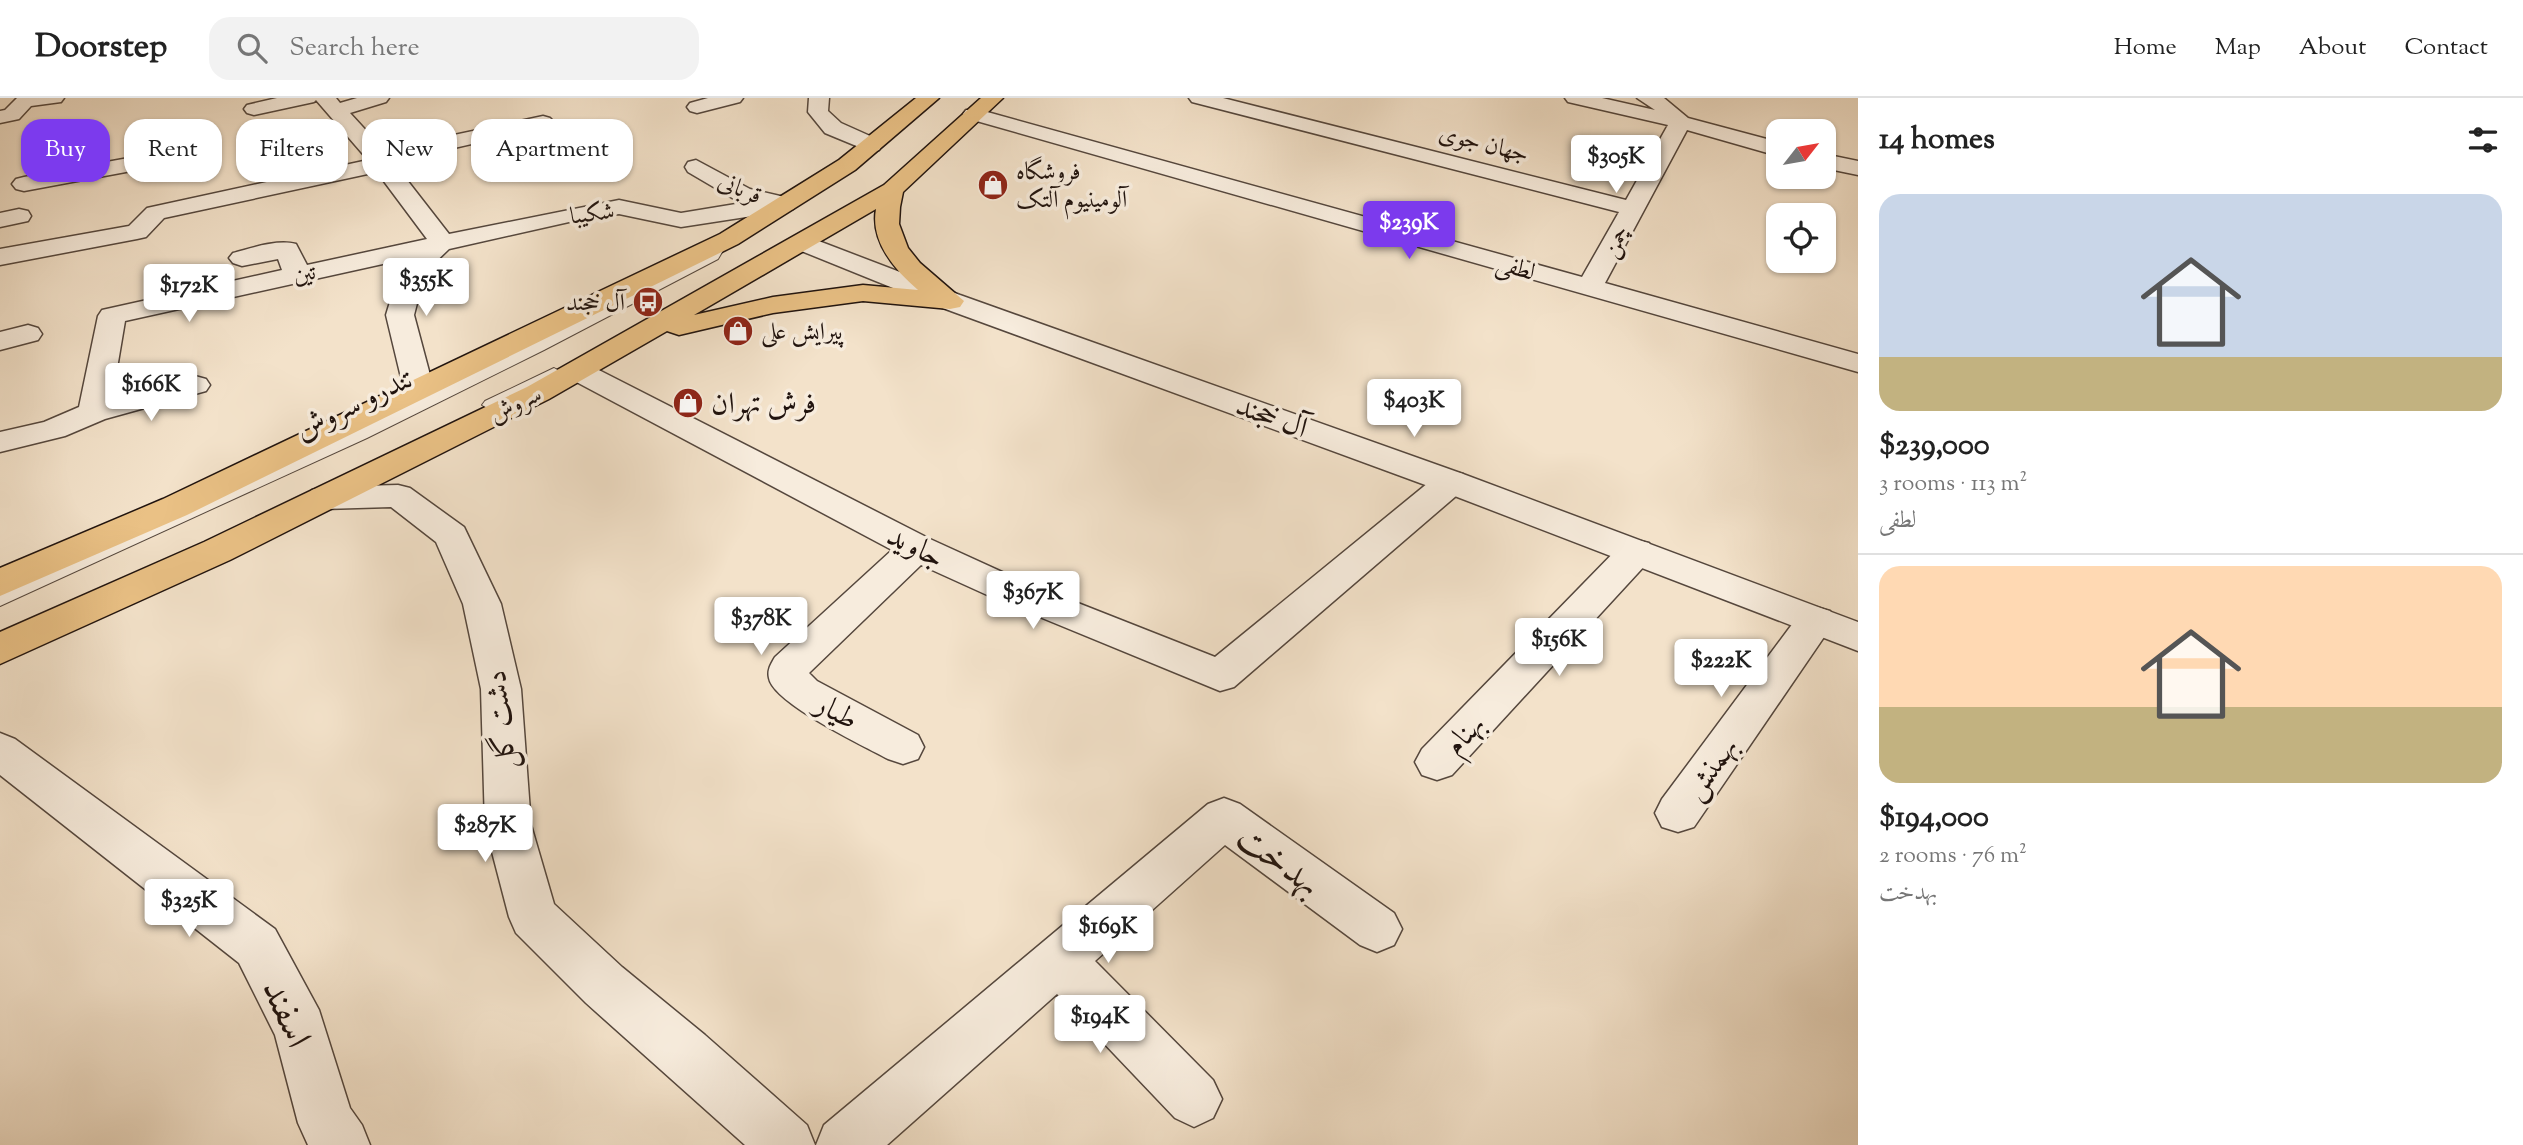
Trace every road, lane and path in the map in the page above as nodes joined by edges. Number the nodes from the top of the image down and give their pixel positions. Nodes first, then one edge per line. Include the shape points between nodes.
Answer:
1 (54, 98) edge
2 (307, 98) edge
3 (379, 98) edge
4 (733, 98) edge
5 (819, 98) edge
6 (929, 98) edge
7 (999, 98) edge
8 (1199, 98) edge
9 (1574, 98) edge
10 (1647, 98) edge
11 (331, 104) edge
12 (986, 104) edge
13 (697, 107) dead end
14 (252, 111) edge
15 (0, 117) edge
16 (1681, 122) junction
17 (362, 140) edge
18 (871, 145) junction
19 (1766, 146) edge
20 (457, 151) edge
21 (458, 163) dead end
22 (1836, 163) edge
23 (696, 167) dead end
24 (1858, 168) edge
25 (362, 172) edge
26 (396, 182) edge
27 (24, 184) dead end
28 (892, 190) junction
29 (785, 204) junction
30 (1634, 209) junction
31 (156, 213) junction
32 (750, 226) junction
33 (442, 242) junction
34 (722, 242) junction
35 (803, 243) junction
36 (0, 257) edge
37 (242, 258) dead end
38 (772, 261) junction
39 (297, 274) junction
40 (1589, 288) junction
41 (950, 301) junction
42 (28, 334) dead end
43 (639, 337) junction
44 (0, 341) edge
45 (1858, 363) edge
46 (578, 371) junction
47 (195, 385) dead end
48 (419, 390) junction
49 (94, 412) junction
50 (0, 442) edge
51 (1451, 482) junction
52 (324, 498) junction
53 (916, 548) junction
54 (1636, 552) junction
55 (0, 583) edge
56 (0, 598) edge
57 (1816, 621) junction
58 (0, 635) edge
59 (1858, 637) edge
60 (0, 649) edge
61 (903, 747) dead end
62 (0, 751) edge
63 (1437, 762) dead end
64 (1678, 813) dead end
65 (1377, 929) dead end
66 (1059, 960) junction
67 (1194, 1099) dead end
68 (342, 1145) edge
69 (787, 1145) edge
70 (844, 1145) edge

1 - 15 street via 26,101 12,115
2 - 14 street
3 - 11 street
4 - 13 street
5 - 18 street via 818,112 832,128
6 - 18 main road, سروش
7 - 12 street
8 - 30 street, جهان جوی
9 - 16 street
10 - 16 street
11 - 17 street
12 - 28 main road, سروش
12 - 40 street, لطفی
16 - 19 street
16 - 30 street, چمن
18 - 29 main road, سروش
20 - 21 street via 539,133
22 - 24 street
23 - 29 street, قربانی via 742,194
25 - 31 street
26 - 33 street
27 - 31 street via 133,161
28 - 35 main road, سروش
28 - 41 main road via 887,223 899,254 918,278
29 - 32 main road, سروش
29 - 33 street, شکیبا via 681,220 619,207
30 - 40 street, چمن
31 - 36 street via 137,232
32 - 34 main road, سروش
32 - 35 main road
33 - 39 street, تین
33 - 48 street via 413,269 400,315
34 - 48 main road, سروش
34 - 56 lane, تندرو سروش via 713,256 424,402 187,516
35 - 38 main road, سروش
35 - 41 street, آل خجند
37 - 39 street via 287,249
38 - 43 main road, سروش
38 - 58 lane via 741,267 530,385 219,537
39 - 49 street, تین via 112,316
40 - 45 street, لطفی
41 - 43 main road via 863,293 773,306
41 - 51 street, آل خجند
42 - 44 street
43 - 46 main road, سروش
46 - 52 main road, سروش
46 - 53 street, جاوید
47 - 49 street
48 - 55 main road, سروش via 175,507
49 - 50 street via 54,429
51 - 53 street, جاوید via 1220,676
51 - 54 street, آل خجند
52 - 60 main road, سروش
52 - 69 street, دشت گل via 398,496 451,535 482,604 501,689 509,825 533,917
53 - 61 street, طیار via 789,668 789,679 803,692
54 - 57 street, آل خجند
54 - 63 street, بهنام
57 - 59 street, آل خجند
57 - 64 street, بهمنش
62 - 68 street, اسفند via 257,946 300,1029 326,1123
65 - 66 street, بهدخت via 1224,818
66 - 67 street
66 - 70 street, بهدخت

